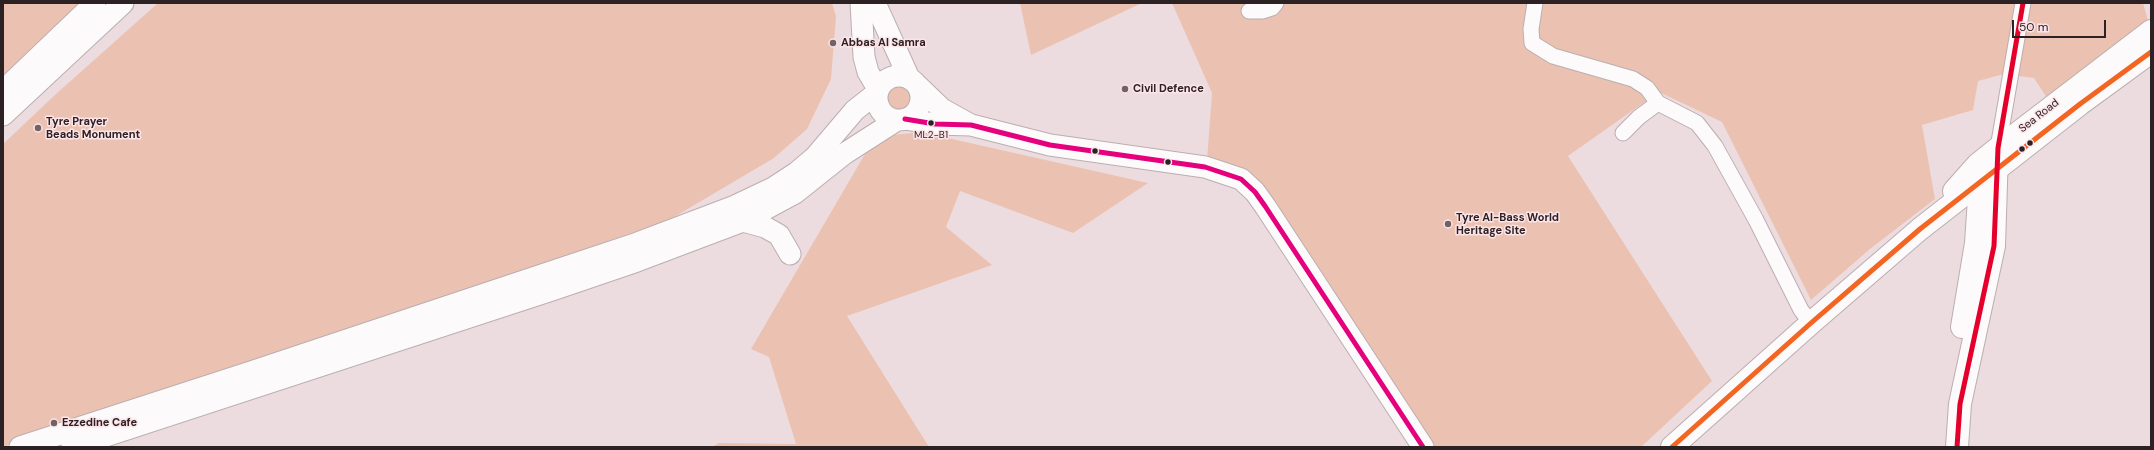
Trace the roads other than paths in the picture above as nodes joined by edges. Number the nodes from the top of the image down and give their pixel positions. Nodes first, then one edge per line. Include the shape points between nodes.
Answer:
1 (95, 3) edge
2 (123, 3) edge
3 (861, 3) edge
4 (875, 3) edge
5 (1276, 3) edge
6 (1535, 3) edge
7 (2023, 3) edge
8 (1248, 11) dead end
9 (2151, 31) edge
10 (2151, 52) edge
11 (913, 82) junction
12 (878, 90) junction
13 (3, 91) edge
14 (1658, 103) junction
15 (3, 115) edge
16 (901, 120) junction
17 (971, 125) junction
18 (1623, 133) dead end
19 (1998, 148) junction
20 (1985, 173) junction
21 (743, 220) junction
22 (696, 230) junction
23 (790, 254) dead end
24 (1810, 323) junction
25 (20, 447) edge
26 (72, 447) edge
27 (1423, 447) edge
28 (1672, 447) edge
29 (1948, 447) edge
30 (1957, 447) edge

1 - 13 main road
2 - 15 main road
3 - 12 main road via 864,58
4 - 11 main road
5 - 8 street via 1272,8 1263,11
6 - 14 street via 1531,29 1532,43 1553,56 1633,80 1647,88
7 - 19 street
9 - 19 main road, Sea Road
10 - 20 main road, Sea Road
11 - 12 main road via 895,76 888,79
11 - 16 main road via 921,95 920,105 914,114
11 - 17 main road via 942,109
12 - 16 main road via 877,99 883,114
12 - 22 main road via 855,110 815,156 796,173
14 - 18 street
14 - 24 street via 1697,123 1715,146
16 - 17 main road
16 - 21 main road via 844,154 795,193
17 - 27 main road via 1050,145 1205,167 1240,179 1255,192 1265,206
19 - 20 main road
20 - 24 main road, Sea Road
20 - 29 main road via 1951,404
20 - 30 main road via 1994,246 1960,404
21 - 22 main road
21 - 23 main road via 779,235
22 - 25 main road via 632,245
22 - 26 main road via 555,289
24 - 28 main road, Sea Road

